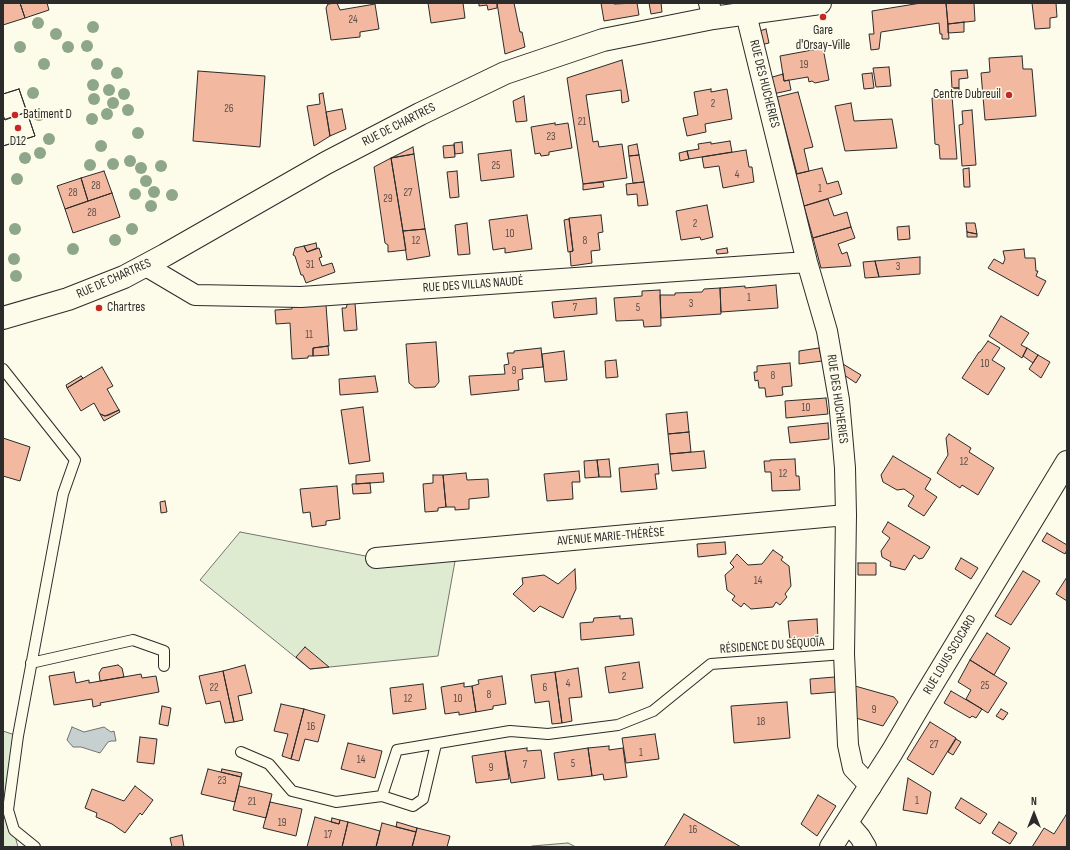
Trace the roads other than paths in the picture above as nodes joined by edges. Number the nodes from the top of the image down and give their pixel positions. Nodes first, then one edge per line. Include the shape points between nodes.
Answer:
1 (820, 3) edge
2 (711, 11) edge
3 (746, 14) junction
4 (807, 262) junction
5 (146, 266) junction
6 (3, 318) edge
7 (3, 369) edge
8 (1067, 462) edge
9 (846, 516) junction
10 (376, 558) dead end
11 (844, 654) junction
12 (32, 663) junction
13 (164, 666) dead end
14 (436, 744) junction
15 (241, 752) dead end
16 (870, 787) junction
17 (382, 796) junction
18 (848, 823) junction
19 (35, 847) edge
20 (831, 847) edge
21 (866, 847) edge

1 - 3 main road, RUE DE CHARTRES
2 - 3 main road, RUE DE CHARTRES
2 - 5 main road, RUE DE CHARTRES via 604,40 506,73 326,163
3 - 4 street, RUE DES HUCHERIES
4 - 5 street, RUE DES VILLAS NAUDÉ via 301,296 195,295
4 - 9 street, RUE DES HUCHERIES via 827,331 839,400
5 - 6 main road, RUE DE CHARTRES via 68,300
7 - 12 lane via 76,460 63,494
8 - 16 main road, RUE LOUIS SCOCARD
9 - 10 street, AVENUE MARIE-THÉRÈSE
9 - 11 street, RUE DES HUCHERIES
11 - 14 lane, RÉSIDENCE DU SÉQUOÏA via 712,664 653,711 618,724 548,734 510,732
11 - 16 street, RUE DES HUCHERIES via 848,746 853,768
12 - 13 lane via 133,640 164,651
12 - 19 lane via 18,736 8,810 14,830
14 - 17 lane, RÉSIDENCE DU SÉQUOÏA via 397,750
14 - 17 lane via 423,799 413,806
15 - 17 lane via 269,764 292,791 336,802
16 - 18 main road, RUE LOUIS SCOCARD
18 - 20 main road, RUE LOUIS SCOCARD
18 - 21 street

